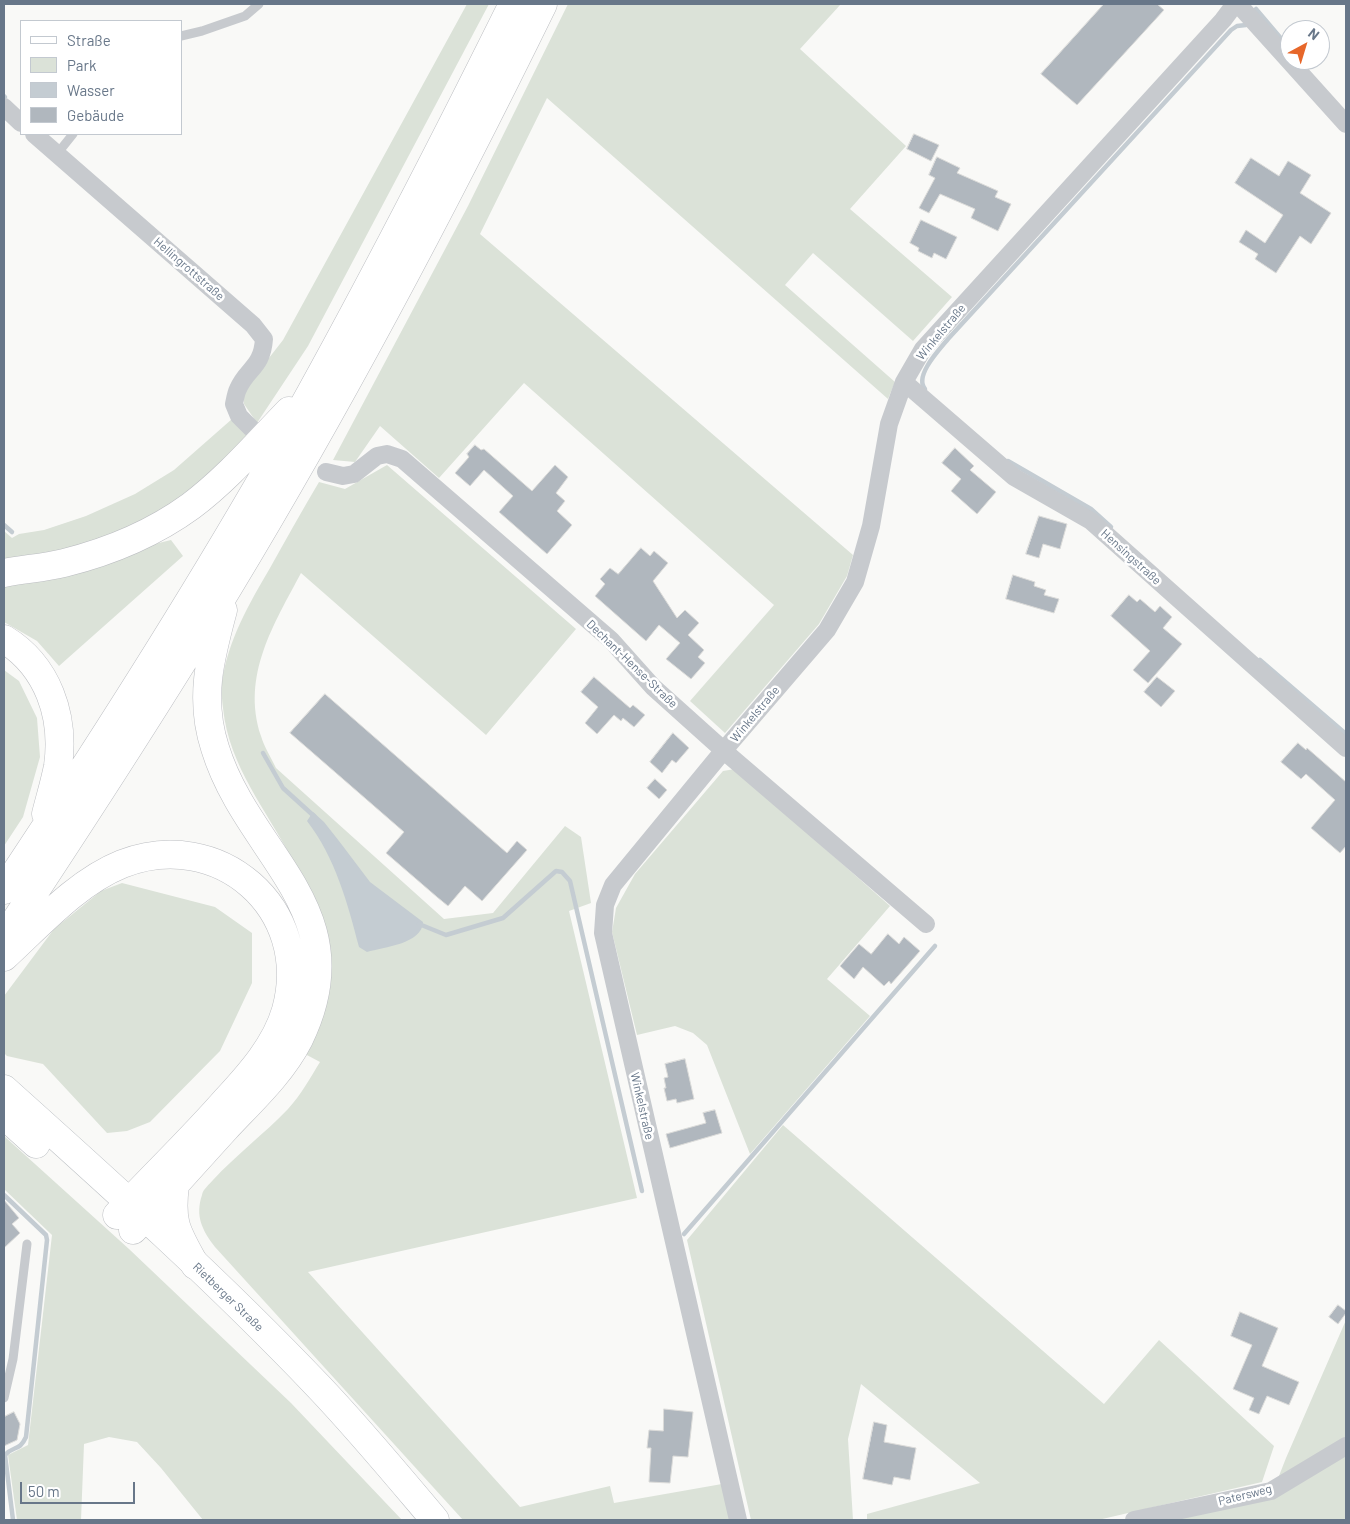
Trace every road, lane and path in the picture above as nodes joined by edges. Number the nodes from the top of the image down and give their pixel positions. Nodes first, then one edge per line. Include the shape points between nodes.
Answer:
1 (259, 4) edge
2 (513, 4) edge
3 (543, 4) edge
4 (1236, 4) edge
5 (182, 36) edge
6 (4, 107) edge
7 (20, 121) edge
8 (1346, 124) edge
9 (35, 135) edge
10 (72, 135) edge
11 (57, 154) junction
12 (904, 382) junction
13 (316, 383) junction
14 (251, 428) dead end
15 (326, 472) dead end
16 (4, 573) edge
17 (229, 586) junction
18 (4, 639) edge
19 (1346, 748) edge
20 (724, 750) junction
21 (42, 833) junction
22 (4, 890) edge
23 (926, 924) dead end
24 (4, 938) edge
25 (4, 957) edge
26 (4, 1089) edge
27 (4, 1115) edge
28 (175, 1185) junction
29 (131, 1216) junction
30 (27, 1244) dead end
31 (195, 1265) junction
32 (4, 1398) edge
33 (1346, 1446) edge
34 (421, 1520) edge
35 (435, 1520) edge
36 (738, 1520) edge
37 (1134, 1520) edge

1 - 5 lane via 245,16
2 - 13 main road via 424,182
3 - 17 main road via 394,295
4 - 8 street
4 - 12 street, Winkelstraße via 924,349
6 - 7 street
9 - 11 street, Hellingrottstraße
10 - 11 lane
11 - 14 street, Hellingrottstraße via 253,325 264,339 259,361 239,387 234,404 239,416
12 - 19 street, Hensingstraße via 1014,477 1091,521
12 - 20 street, Winkelstraße via 889,424 871,526 855,582 827,630
13 - 16 main road via 234,468 191,506 111,549 63,563
13 - 21 main road via 208,570
15 - 20 street, Dechant-Hense-Straße via 343,476 354,474 377,456 387,454 402,459 611,640 653,687
17 - 24 main road
17 - 28 main road via 208,673 209,724 232,789 293,885 308,915 316,942 317,984 306,1022 284,1064
18 - 21 main road via 32,663 46,682 56,710 60,738 58,766
20 - 23 street, Dechant-Hense-Straße
20 - 36 street, Winkelstraße via 613,885 605,905 602,933
21 - 22 main road
25 - 29 main road via 77,890 121,864 143,857 188,855 230,869 249,882 266,900 279,921 291,967 286,1010 278,1031 248,1076
26 - 29 main road, Rietberger Straße
27 - 29 main road, Rietberger Straße
28 - 29 main road
28 - 31 main road via 173,1217 177,1232
29 - 31 main road, Rietberger Straße
29 - 34 main road, Rietberger Straße
30 - 32 lane via 13,1359
31 - 35 main road, Rietberger Straße via 318,1386
33 - 37 street, Patersweg via 1271,1491

